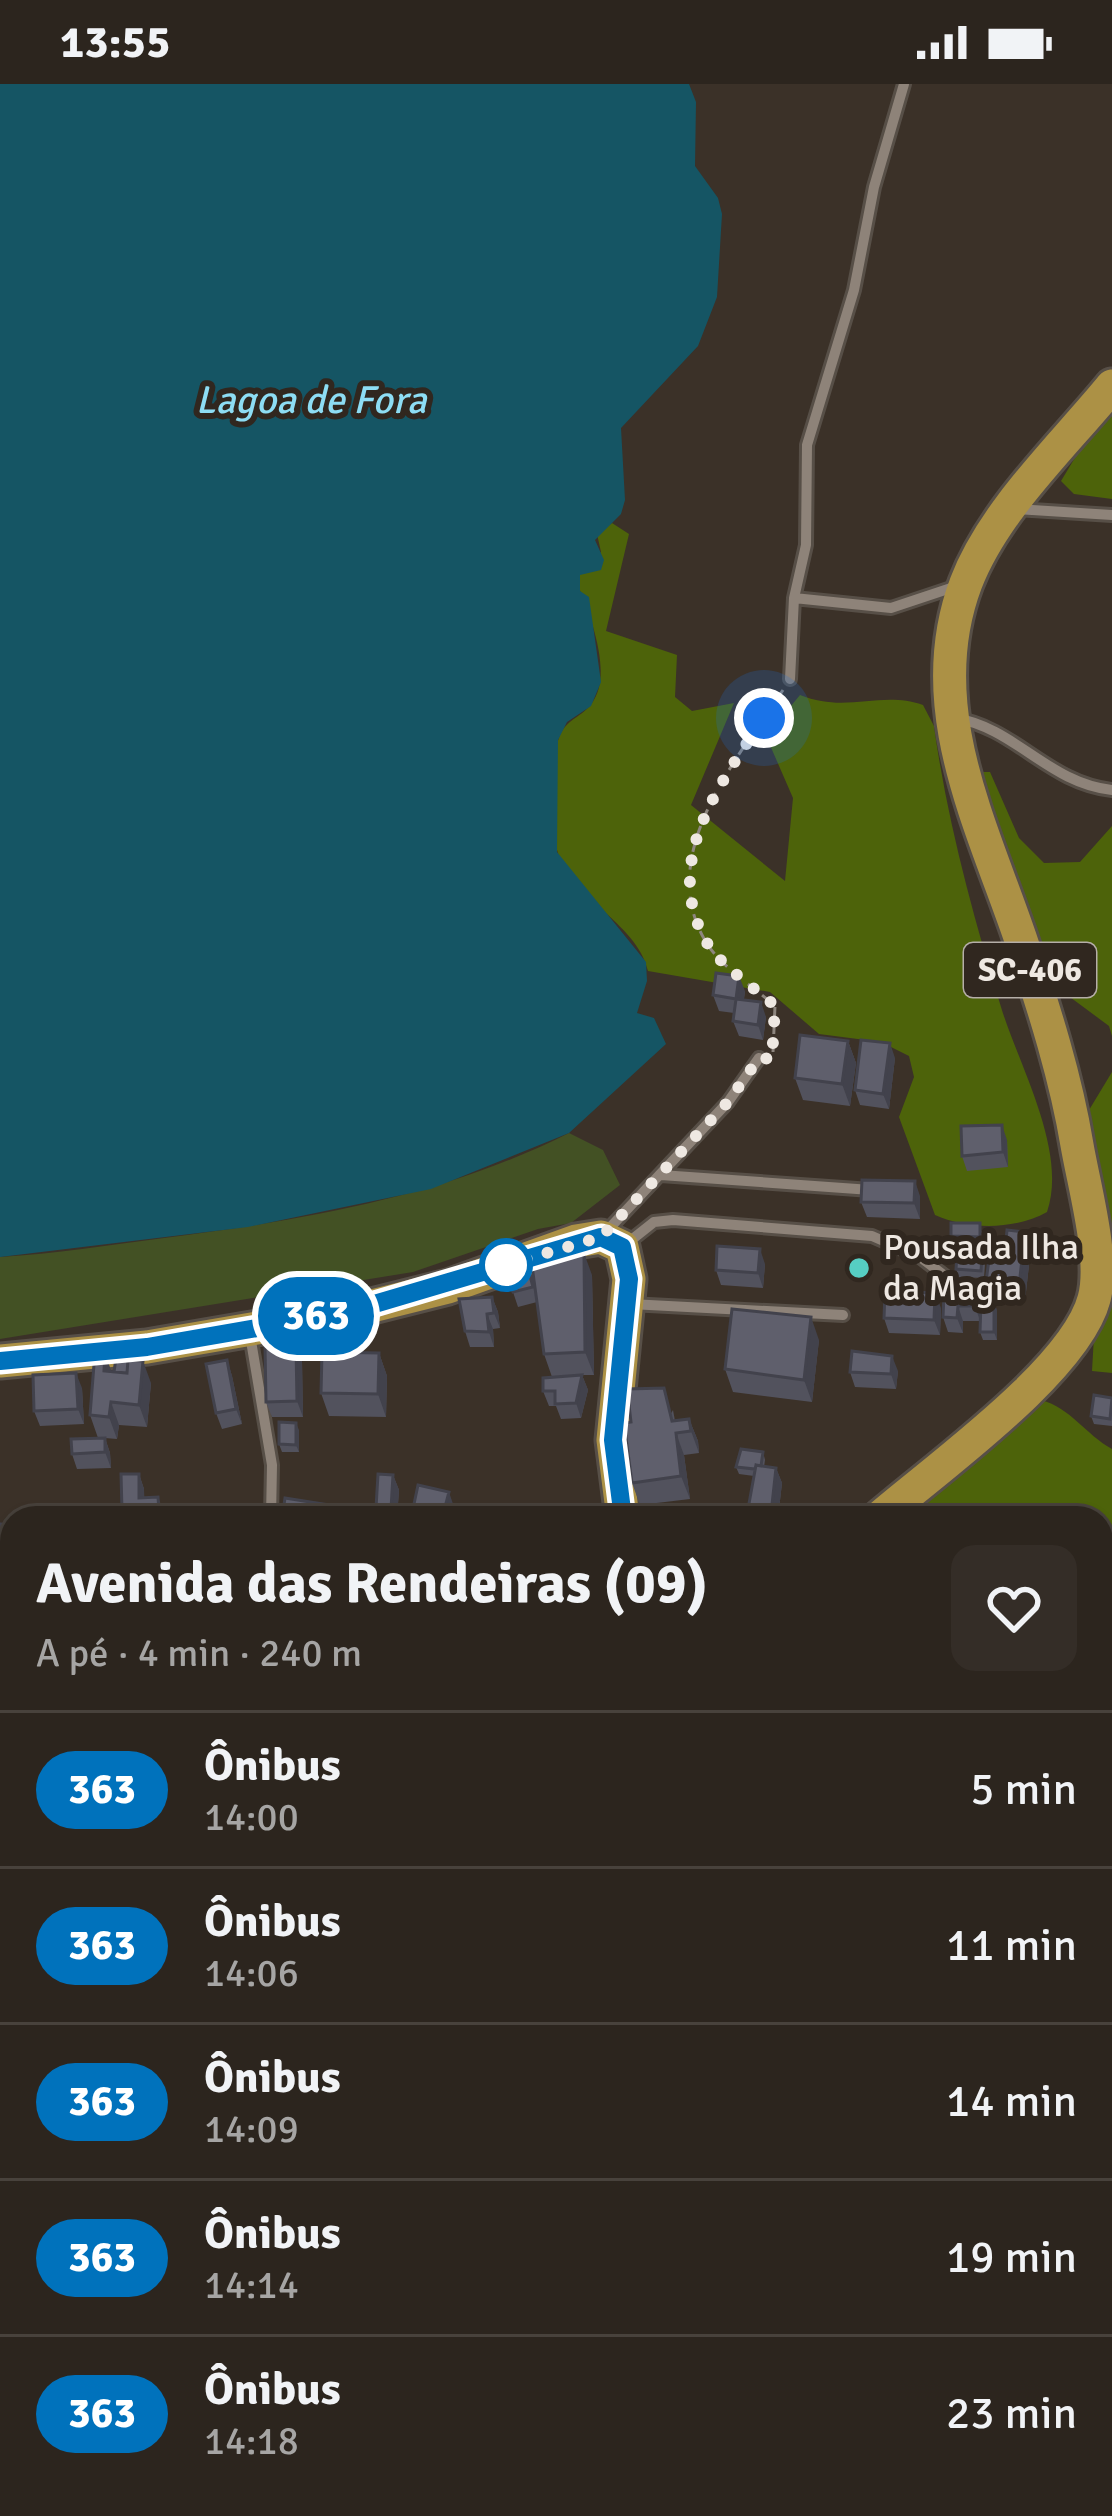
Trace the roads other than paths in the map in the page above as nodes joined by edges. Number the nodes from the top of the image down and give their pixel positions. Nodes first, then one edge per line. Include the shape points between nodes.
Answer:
1 (904, 84) edge
2 (1112, 386) edge
3 (1012, 508) junction
4 (1112, 514) edge
5 (967, 582) junction
6 (794, 598) junction
7 (790, 680) road end
8 (951, 717) junction
9 (1112, 790) edge
10 (759, 1058) road end
11 (661, 1175) junction
12 (871, 1190) edge
13 (611, 1242) junction
14 (626, 1304) junction
15 (989, 1305) edge
16 (843, 1315) dead end
17 (248, 1326) junction
18 (0, 1361) edge
19 (271, 1506) edge
20 (621, 1506) edge
21 (893, 1506) edge

1 - 6 lane via 807,445 806,545
2 - 3 main road, SC-406
3 - 4 lane
3 - 5 main road, SC-406
5 - 6 lane via 891,608
5 - 8 main road, SC-406 via 948,655
6 - 7 lane
8 - 9 lane via 987,723 1059,775
8 - 21 main road, SC-406 via 1073,1118 1095,1297 1073,1342 1040,1378
10 - 11 lane
11 - 12 lane
11 - 13 lane
13 - 14 main road via 629,1279
13 - 15 lane via 673,1220 872,1236 920,1257
13 - 17 main road via 545,1250 385,1304
14 - 16 lane
14 - 20 main road via 613,1440
17 - 18 main road via 147,1347
17 - 19 lane via 272,1465

